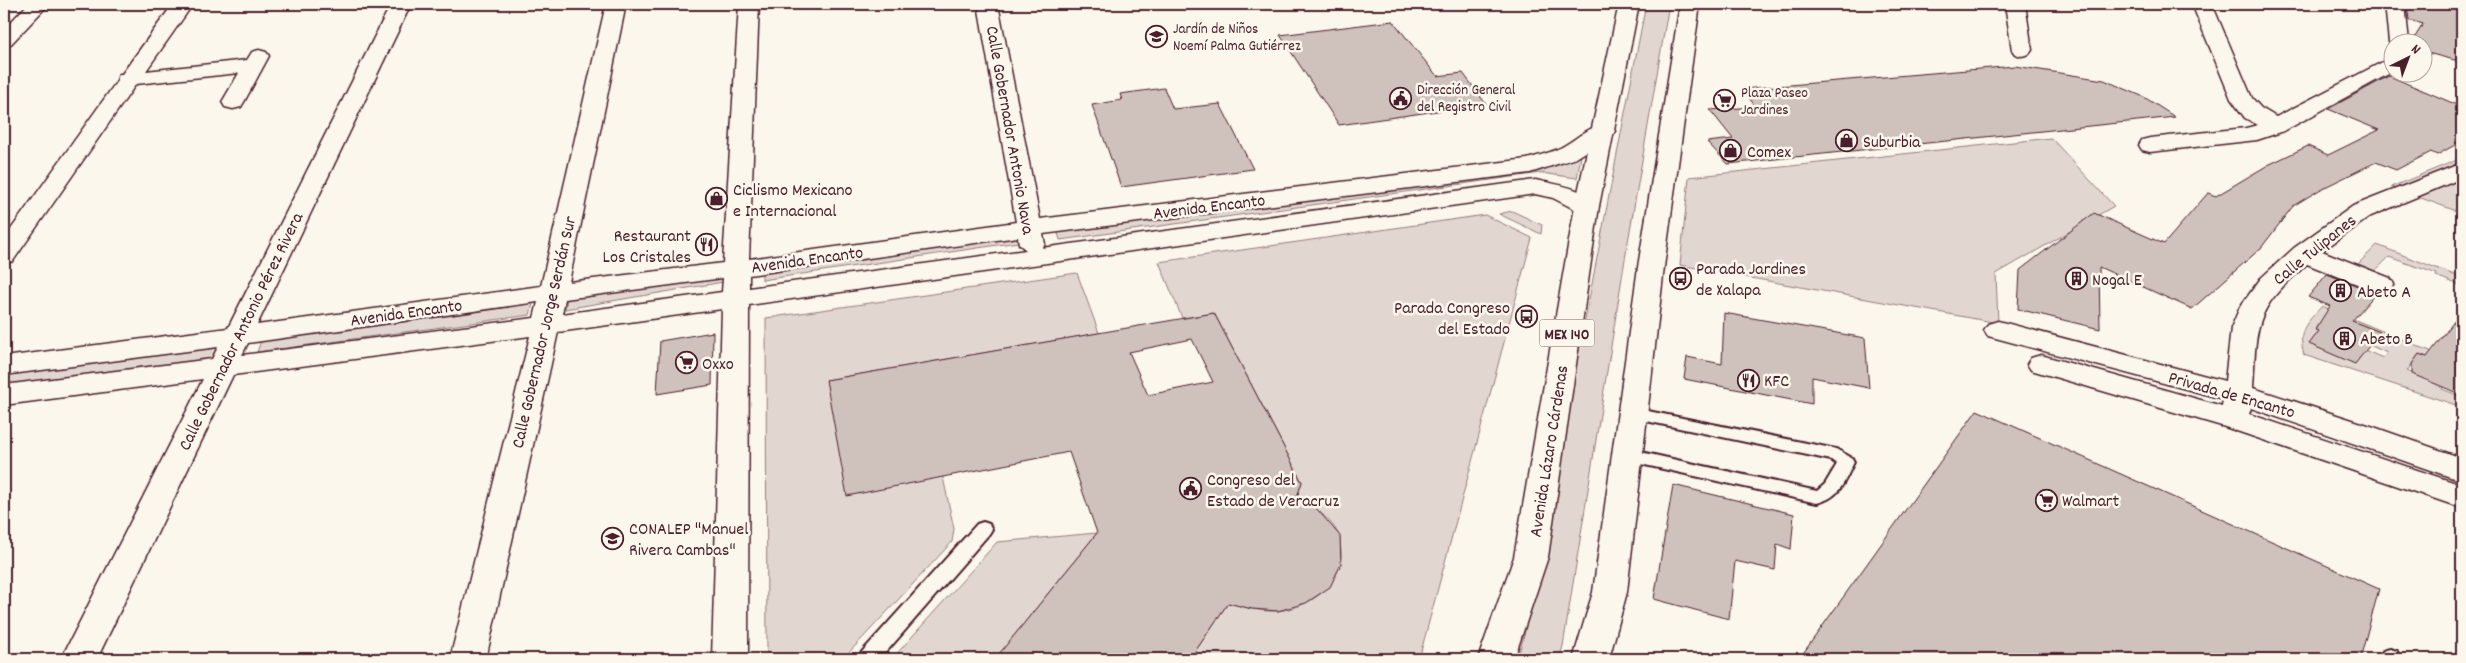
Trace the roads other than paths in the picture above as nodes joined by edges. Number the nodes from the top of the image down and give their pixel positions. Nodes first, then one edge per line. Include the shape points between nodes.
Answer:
1 (183, 4) edge
2 (401, 4) edge
3 (616, 4) edge
4 (749, 4) edge
5 (988, 4) edge
6 (1629, 4) edge
7 (1690, 4) edge
8 (2015, 4) edge
9 (2202, 4) edge
10 (2395, 4) edge
11 (36, 7) dead end
12 (2398, 32) edge
13 (4, 40) edge
14 (2022, 50) dead end
15 (2384, 67) edge
16 (128, 79) junction
17 (233, 102) dead end
18 (2276, 126) junction
19 (1604, 131) junction
20 (2150, 145) dead end
21 (2462, 170) edge
22 (1587, 206) junction
23 (1028, 228) junction
24 (2304, 253) junction
25 (4, 256) edge
26 (1034, 256) junction
27 (737, 284) junction
28 (2381, 284) dead end
29 (553, 292) junction
30 (546, 325) junction
31 (1998, 330) dead end
32 (237, 336) junction
33 (2040, 364) dead end
34 (4, 366) edge
35 (222, 367) junction
36 (4, 395) edge
37 (2237, 407) junction
38 (1633, 413) junction
39 (1627, 455) junction
40 (2462, 470) edge
41 (2462, 497) edge
42 (983, 529) dead end
43 (79, 659) edge
44 (468, 659) edge
45 (730, 659) edge
46 (868, 659) edge
47 (1496, 659) edge
48 (1592, 659) edge

1 - 16 main road
2 - 32 main road, Calle Gobernador Antonio Pérez Rivera
3 - 29 main road, Calle Gobernador Jorge Serdán Sur
4 - 27 main road
5 - 23 main road, Calle Gobernador Antonio Nava
6 - 19 main road, Avenida Lázaro Cárdenas / MEX 140
7 - 38 main road
8 - 14 main road
9 - 18 main road via 2242,99 2253,113
10 - 12 main road
11 - 13 main road
15 - 18 main road
16 - 17 main road via 257,60
16 - 25 main road
18 - 20 main road via 2249,135
19 - 22 main road, Avenida Lázaro Cárdenas / MEX 140
19 - 23 main road, Avenida Encanto via 1568,153 1530,166
21 - 24 main road, Calle Tulipanes via 2362,211
22 - 26 main road, Avenida Encanto via 1560,192 1536,187
22 - 47 main road, Avenida Lázaro Cárdenas / MEX 140 via 1531,557
23 - 26 main road, Calle Gobernador Antonio Nava
23 - 27 main road, Avenida Encanto
24 - 28 main road
24 - 37 main road, Calle Tulipanes via 2270,284 2253,308 2245,328
26 - 27 main road, Avenida Encanto
27 - 29 main road, Avenida Encanto
27 - 30 main road, Avenida Encanto
27 - 45 main road
29 - 30 main road, Calle Gobernador Jorge Serdán Sur
29 - 32 main road, Avenida Encanto
30 - 35 main road, Avenida Encanto
30 - 44 main road, Calle Gobernador Jorge Serdán Sur
31 - 37 main road, Privada de Encanto
32 - 34 main road, Avenida Encanto
32 - 35 main road, Calle Gobernador Antonio Pérez Rivera
33 - 37 main road, Privada de Encanto
35 - 36 main road, Avenida Encanto
35 - 43 main road, Calle Gobernador Antonio Pérez Rivera
37 - 40 main road, Privada de Encanto via 2360,433
37 - 41 main road, Privada de Encanto
38 - 39 main road
38 - 39 lane via 1836,455 1846,462 1830,492 1826,496 1817,496
39 - 48 main road via 1610,592
42 - 46 lane

